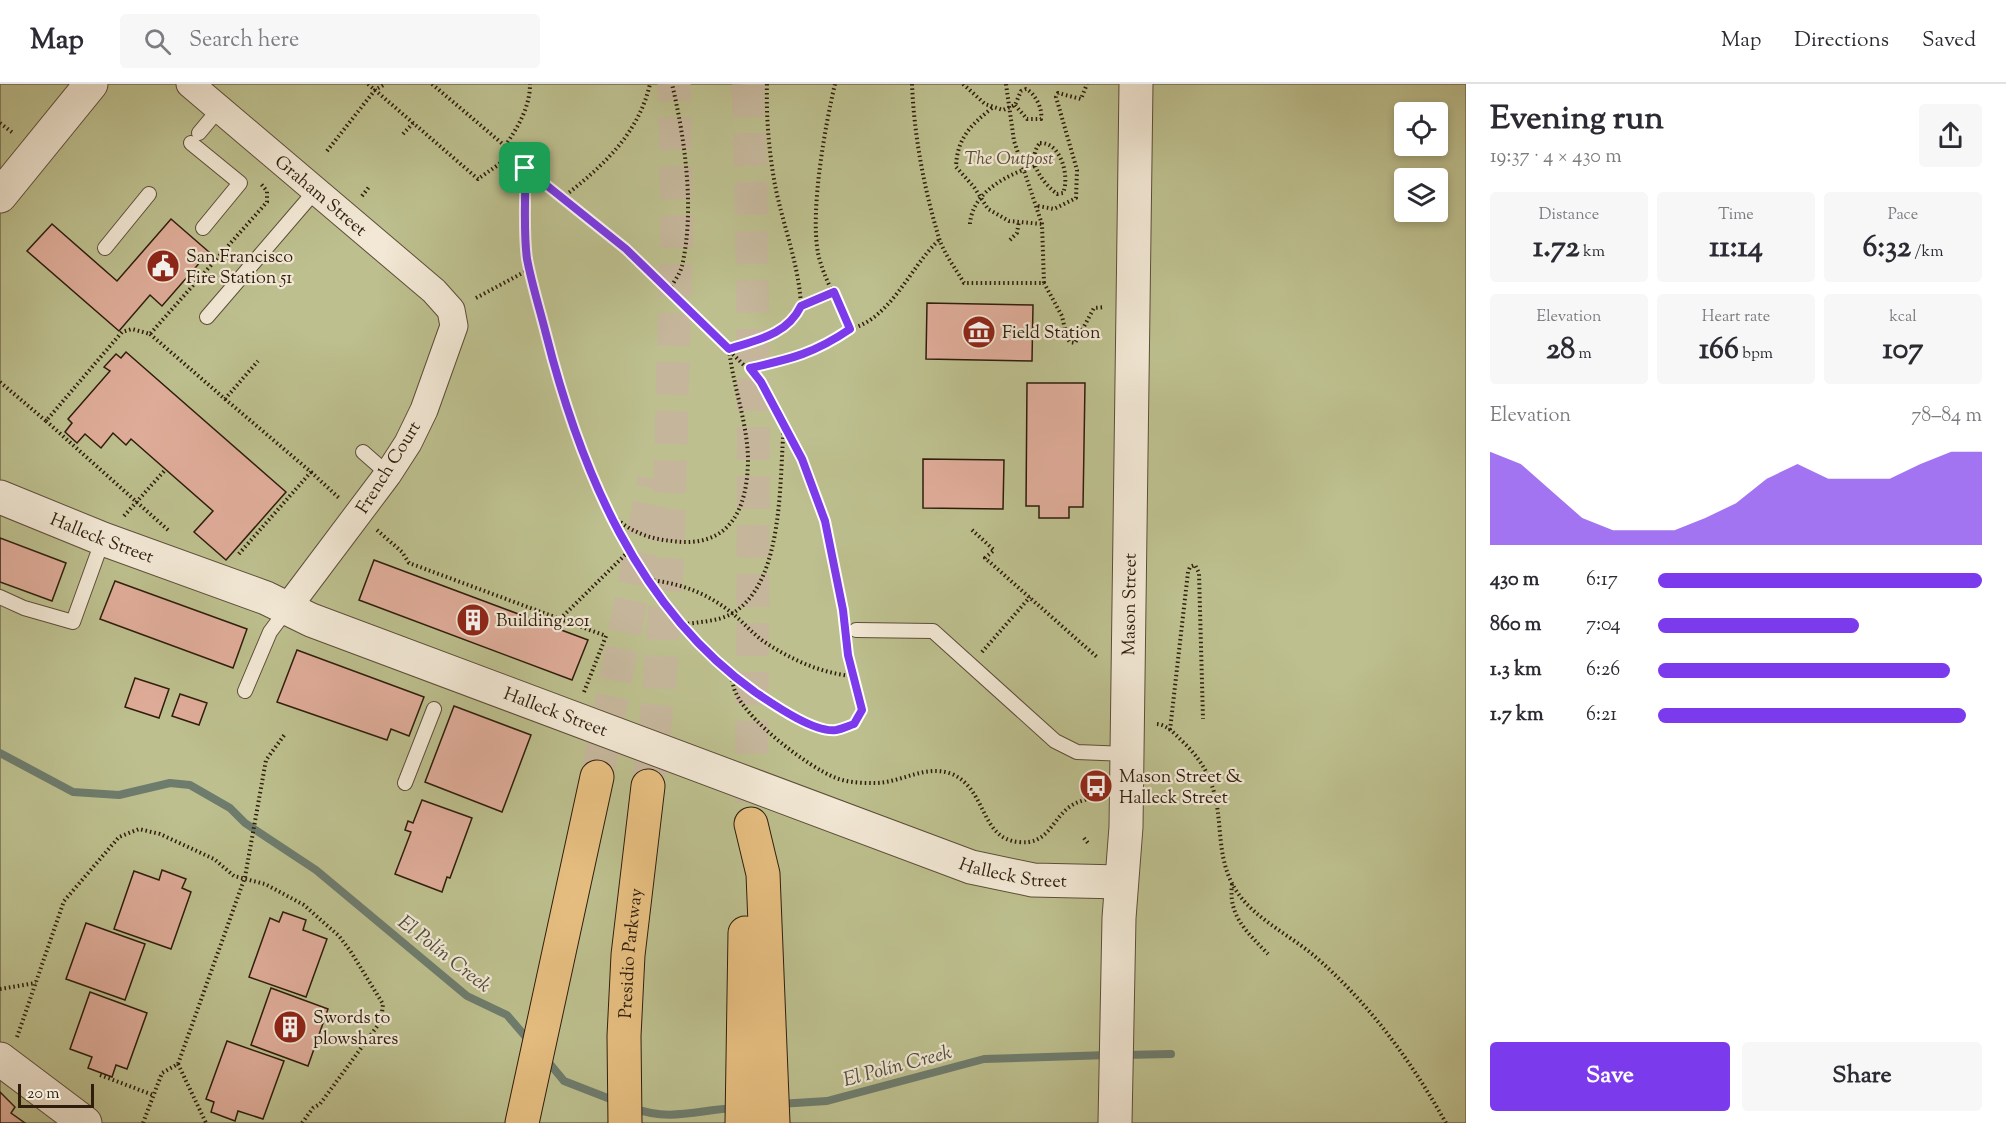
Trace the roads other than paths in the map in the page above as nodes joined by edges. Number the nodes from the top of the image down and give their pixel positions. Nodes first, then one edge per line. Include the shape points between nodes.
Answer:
1 (91, 84) edge
2 (190, 84) edge
3 (1136, 84) edge
4 (219, 109) junction
5 (316, 190) junction
6 (149, 194) dead end
7 (0, 196) edge
8 (203, 228) dead end
9 (105, 248) dead end
10 (451, 310) joint
11 (207, 317) dead end
12 (363, 452) dead end
13 (388, 474) junction
14 (0, 497) edge
15 (111, 530) junction
16 (0, 597) edge
17 (288, 607) junction
18 (850, 626) road end
19 (245, 691) dead end
20 (434, 710) dead end
21 (1127, 754) junction
22 (597, 777) tunnel mouth
23 (405, 783) dead end
24 (648, 786) tunnel mouth
25 (751, 824) tunnel mouth
26 (1121, 882) junction
27 (756, 1033) junction
28 (9, 1048) edge
29 (1115, 1108) edge
30 (85, 1123) edge
31 (522, 1123) edge
32 (625, 1123) edge
33 (742, 1123) edge
34 (773, 1123) edge

1 - 7 street
2 - 4 street, Graham Street
3 - 21 street, Mason Street
4 - 5 street, Graham Street
4 - 8 lane via 195,138 240,183
5 - 10 street, Graham Street
5 - 11 lane
6 - 9 lane
10 - 13 street, French Court via 454,326 442,365 408,442
12 - 13 lane
13 - 17 street, French Court
14 - 15 street, Halleck Street
15 - 16 lane via 73,622
15 - 17 street, Halleck Street
17 - 19 lane via 270,632
17 - 26 street, Halleck Street via 311,620 978,869 1033,880
18 - 21 lane via 933,631 1055,741 1077,752
20 - 23 lane
21 - 26 street, Mason Street
22 - 31 highway
24 - 32 highway, Presidio Parkway via 630,930
25 - 27 highway via 746,874
26 - 29 street, Mason Street
27 - 33 highway
27 - 34 highway
28 - 30 street

